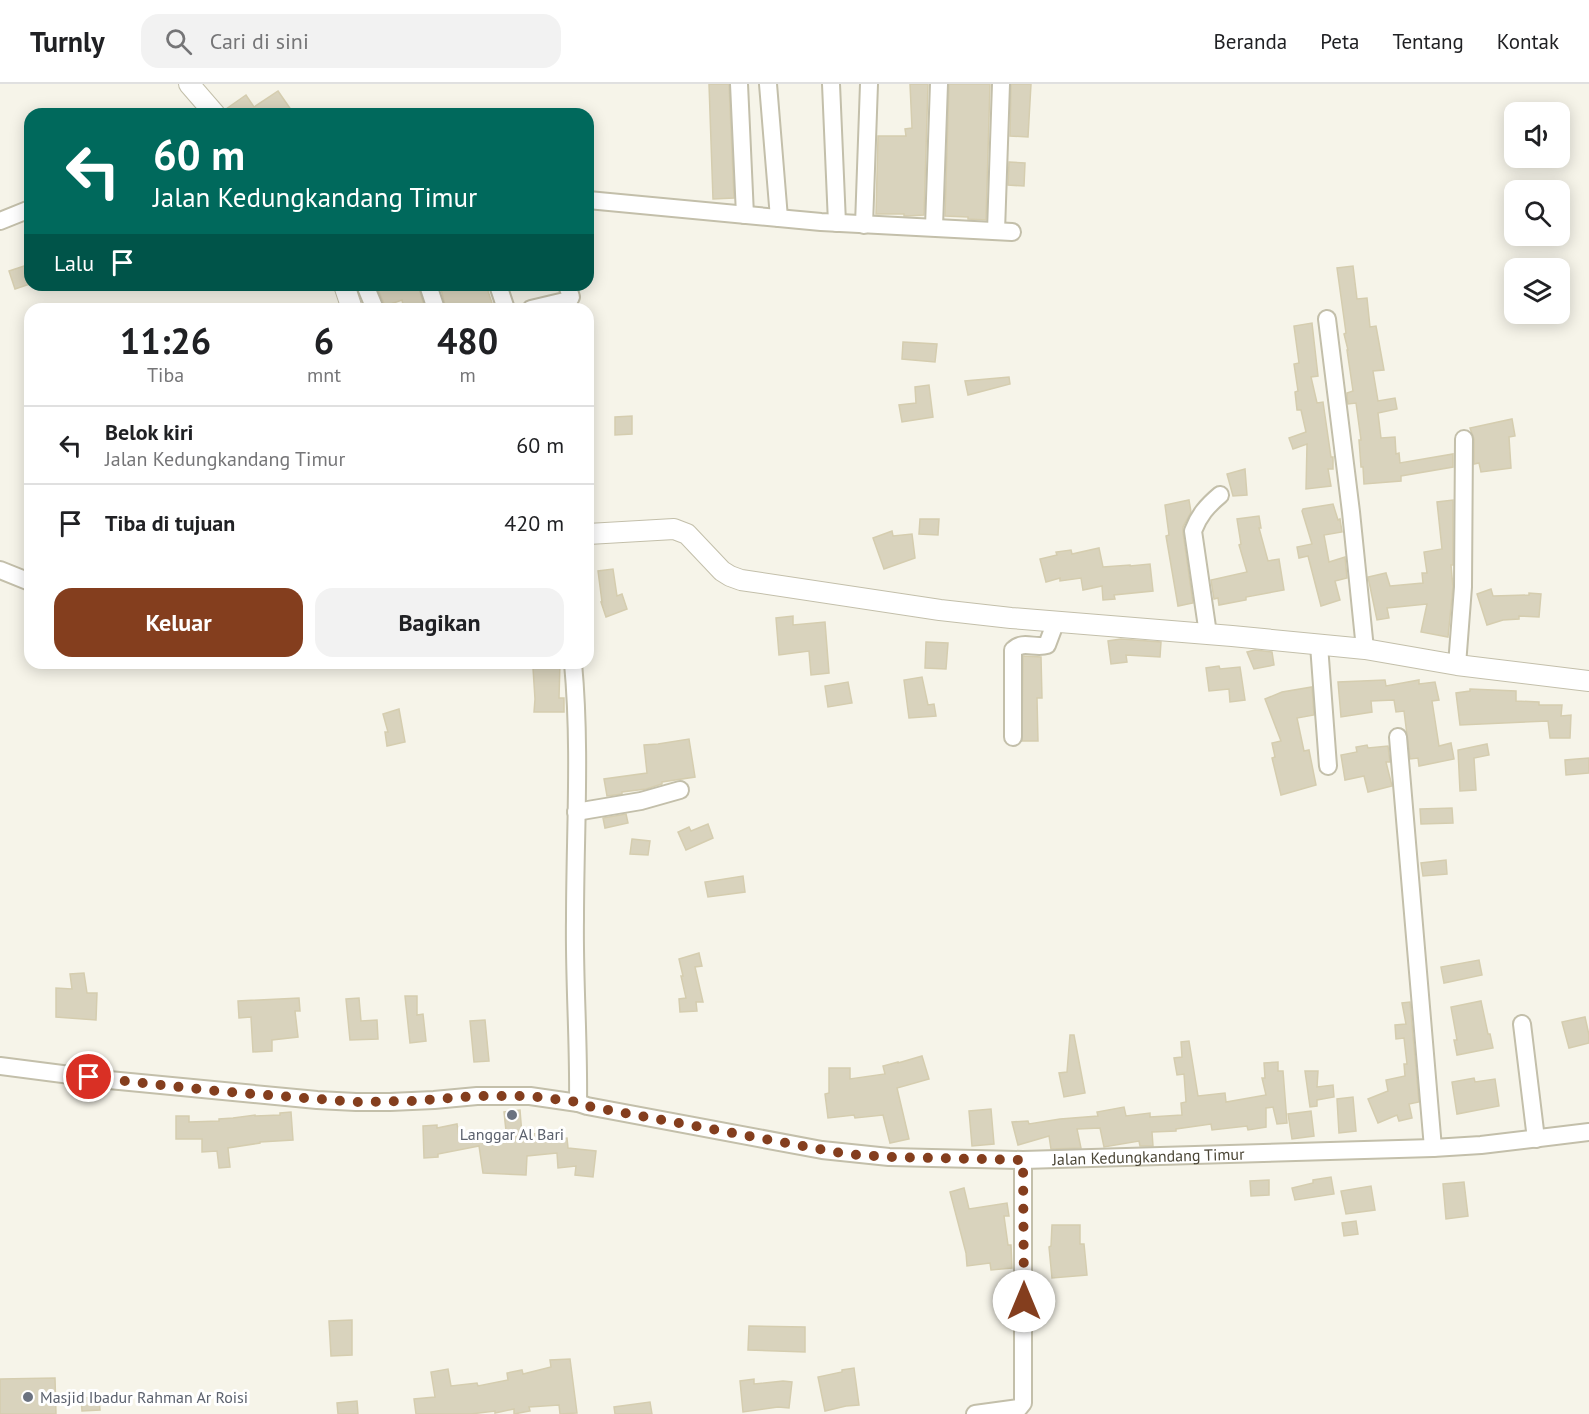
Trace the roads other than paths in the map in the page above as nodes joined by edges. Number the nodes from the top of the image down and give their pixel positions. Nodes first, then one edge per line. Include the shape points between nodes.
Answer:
1 (189, 84) edge
2 (739, 84) edge
3 (768, 84) edge
4 (831, 84) edge
5 (869, 84) edge
6 (939, 84) edge
7 (1001, 84) edge
8 (210, 108) edge
9 (594, 201) edge
10 (24, 211) edge
11 (745, 215) junction
12 (779, 218) junction
13 (0, 221) edge
14 (837, 223) junction
15 (864, 225) junction
16 (934, 227) junction
17 (569, 291) edge
18 (556, 303) edge
19 (1327, 319) dead end
20 (1464, 439) dead end
21 (1220, 495) dead end
22 (594, 534) edge
23 (0, 570) edge
24 (24, 580) edge
25 (1056, 621) junction
26 (1208, 634) junction
27 (1319, 645) junction
28 (1365, 650) junction
29 (1458, 665) junction
30 (574, 669) edge
31 (1589, 681) edge
32 (1013, 737) dead end
33 (1398, 737) dead end
34 (1328, 766) dead end
35 (681, 790) dead end
36 (576, 812) junction
37 (1522, 1024) dead end
38 (0, 1066) edge
39 (578, 1102) junction
40 (1589, 1132) edge
41 (1536, 1139) junction
42 (1433, 1148) junction
43 (1023, 1160) junction
44 (975, 1414) edge

1 - 8 street
2 - 11 street
3 - 12 street
4 - 14 street
5 - 15 street
6 - 16 street
7 - 16 street via 1004,232
9 - 11 street
10 - 13 street
11 - 12 street
12 - 14 street
14 - 15 street
15 - 16 street
17 - 18 street via 569,300
19 - 28 street
20 - 29 street
21 - 26 street via 1197,519 1193,531
22 - 25 street via 674,530 687,534 722,571 741,580 939,610
23 - 24 street
25 - 26 street
25 - 32 street via 1047,645 1021,644 1013,650
26 - 27 street
27 - 28 street
27 - 34 street
28 - 29 street
29 - 31 street
30 - 36 street
33 - 42 street
35 - 36 street
36 - 39 street
37 - 41 street
38 - 39 street, Jalan Kedungkandang Timur via 216,1091 356,1102 477,1096 530,1096
39 - 43 street, Jalan Kedungkandang Timur via 846,1154
40 - 41 street, Jalan Kedungkandang Timur
41 - 42 street, Jalan Kedungkandang Timur
42 - 43 street, Jalan Kedungkandang Timur
43 - 44 street via 1023,1403 1019,1408

